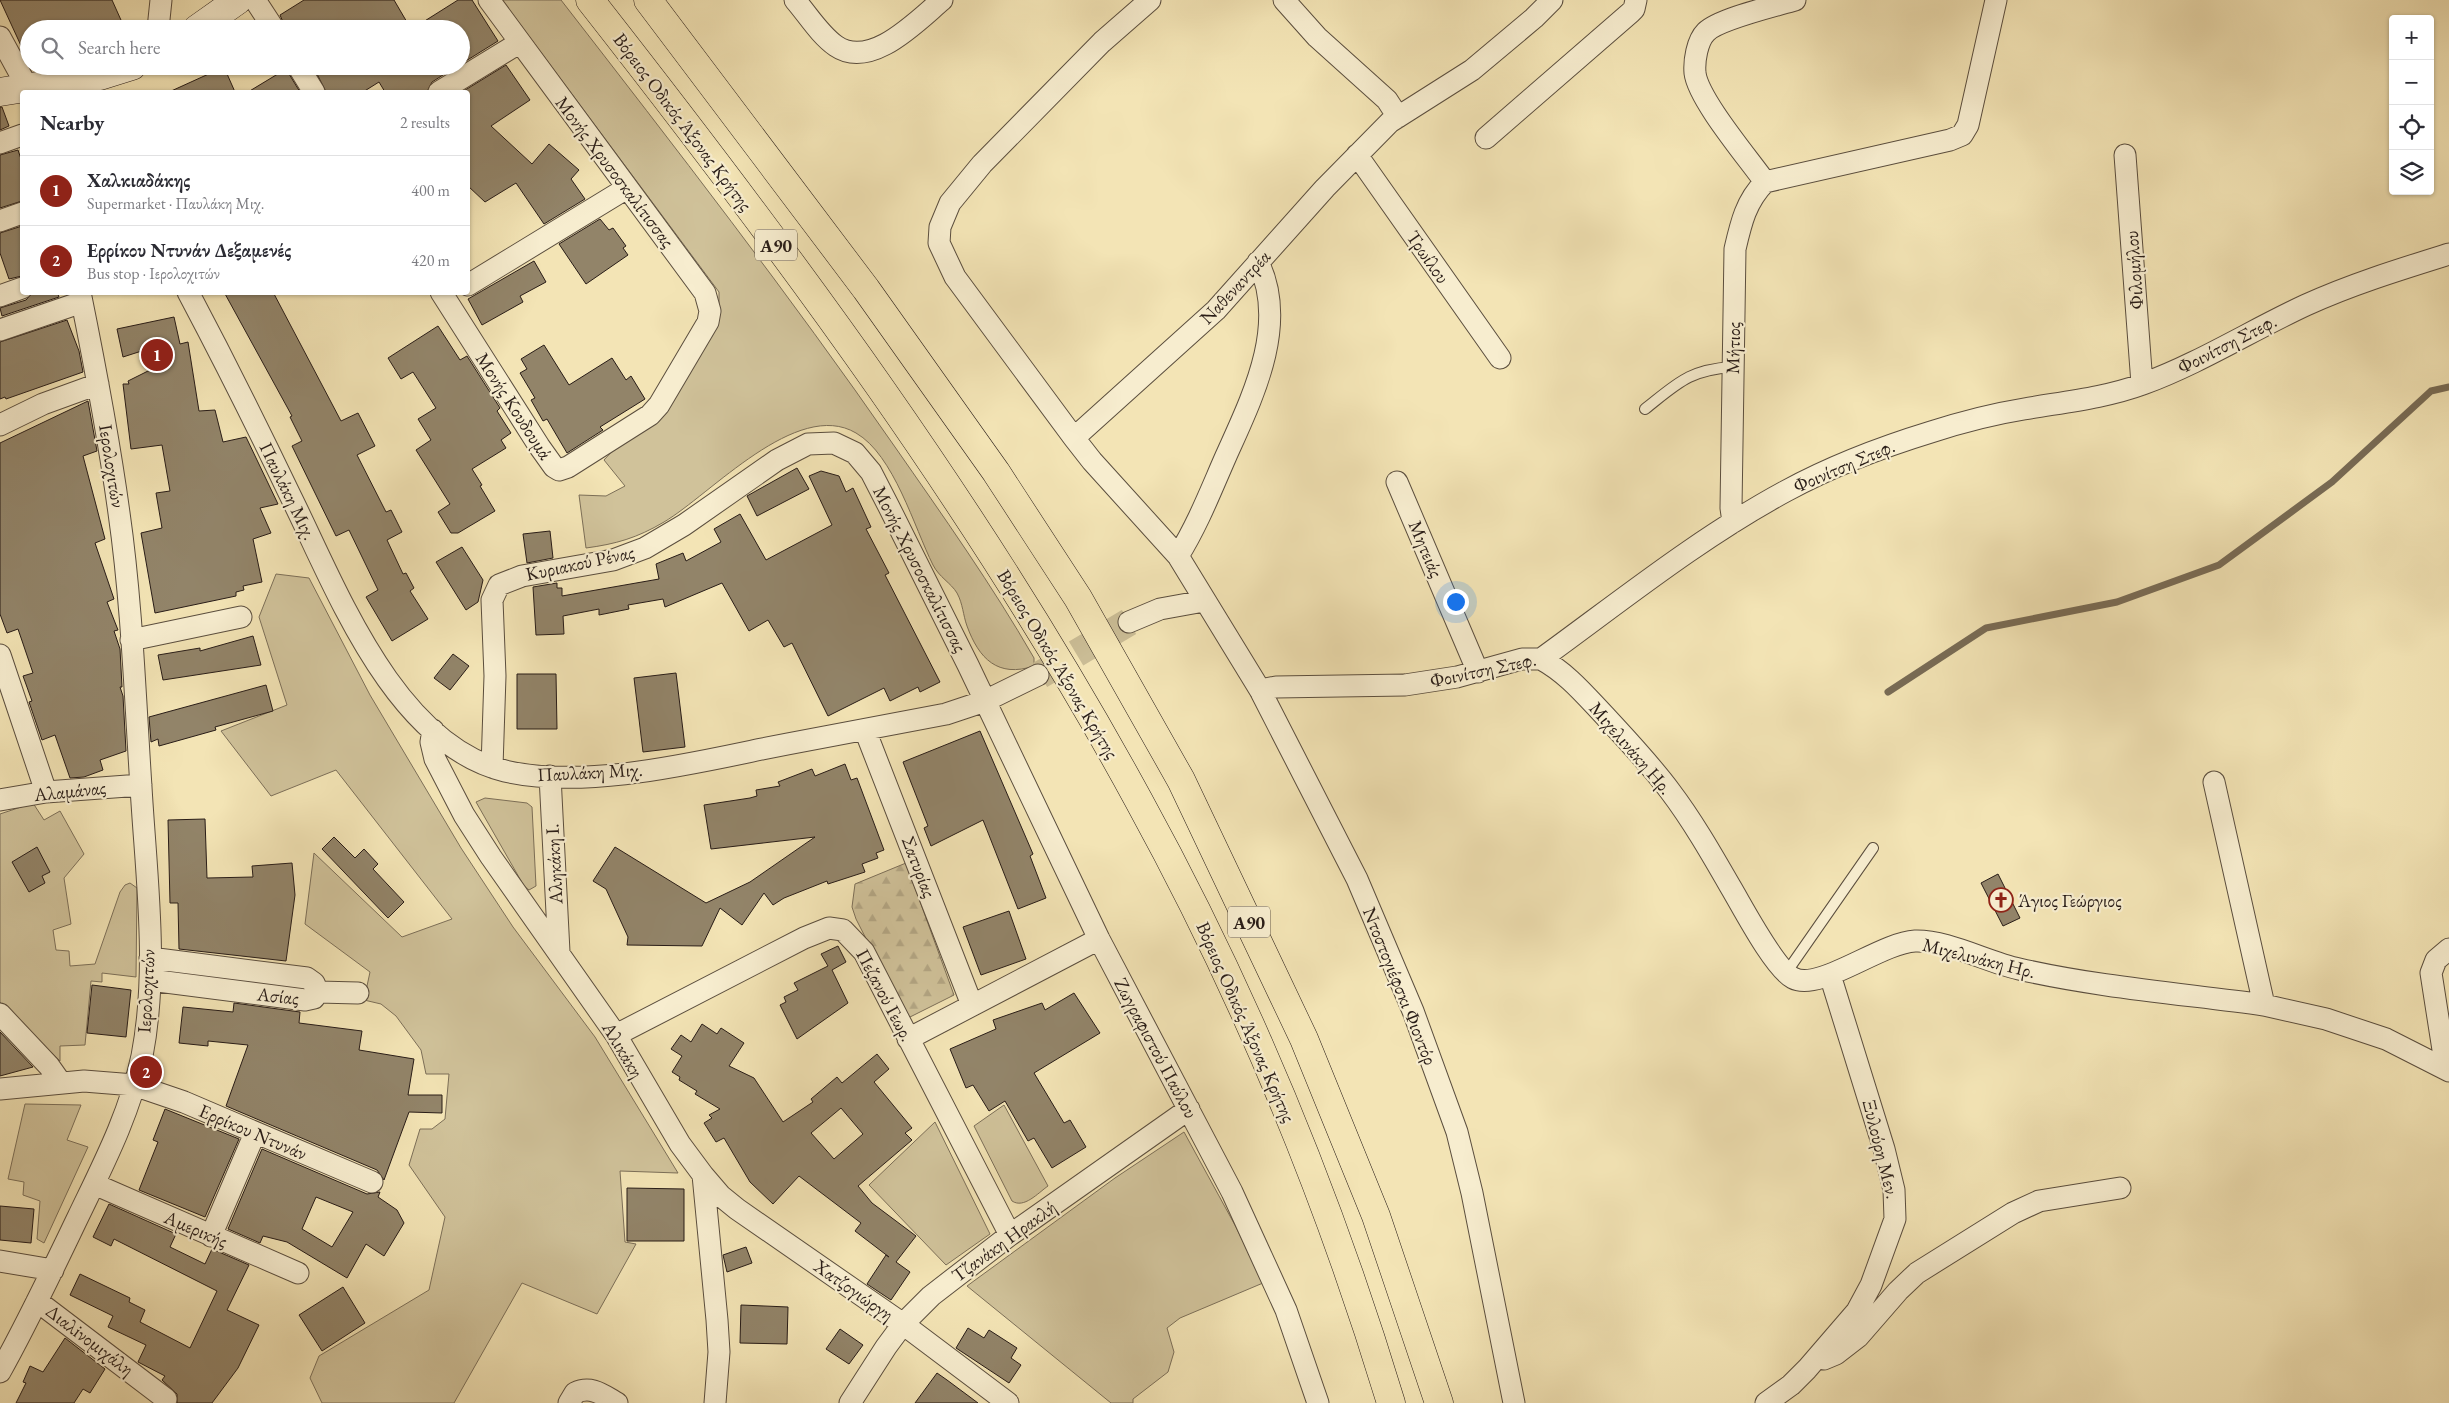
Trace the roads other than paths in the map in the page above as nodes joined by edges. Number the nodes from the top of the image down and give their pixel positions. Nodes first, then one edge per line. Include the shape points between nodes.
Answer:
1 (161, 0) edge
2 (238, 0) edge
3 (255, 0) edge
4 (489, 0) edge
5 (590, 0) edge
6 (648, 0) edge
7 (796, 0) edge
8 (942, 0) edge
9 (1150, 0) edge
10 (1284, 0) edge
11 (1552, 0) edge
12 (1636, 0) edge
13 (1795, 0) edge
14 (1996, 0) edge
15 (159, 20) edge
16 (210, 20) edge
17 (268, 20) edge
18 (0, 37) edge
19 (519, 43) junction
20 (470, 73) edge
21 (20, 74) edge
22 (21, 75) edge
23 (103, 75) edge
24 (304, 75) edge
25 (467, 75) edge
26 (29, 90) edge
27 (313, 90) edge
28 (442, 90) edge
29 (20, 91) edge
30 (0, 92) edge
31 (1398, 117) junction
32 (20, 136) edge
33 (1486, 138) dead end
34 (0, 143) edge
35 (1357, 155) junction
36 (2125, 155) dead end
37 (1765, 182) junction
38 (627, 188) junction
39 (20, 214) edge
40 (0, 221) edge
41 (2449, 254) edge
42 (1258, 262) junction
43 (470, 284) edge
44 (20, 289) edge
45 (190, 295) edge
46 (448, 295) edge
47 (0, 296) edge
48 (81, 297) edge
49 (709, 303) joint
50 (0, 330) edge
51 (1500, 358) dead end
52 (1732, 367) junction
53 (98, 384) junction
54 (2142, 384) junction
55 (1646, 409) dead end
56 (0, 425) edge
57 (1074, 438) junction
58 (844, 447) joint
59 (1397, 482) dead end
60 (1733, 522) junction
61 (1178, 556) junction
62 (1204, 601) junction
63 (241, 616) dead end
64 (1129, 622) tunnel mouth
65 (131, 640) junction
66 (0, 656) edge
67 (1541, 659) junction
68 (1478, 672) junction
69 (1038, 676) tunnel mouth
70 (1260, 690) junction
71 (985, 701) junction
72 (433, 730) junction
73 (865, 730) junction
74 (492, 767) junction
75 (550, 776) junction
76 (2214, 782) dead end
77 (141, 784) junction
78 (46, 792) junction
79 (0, 800) edge
80 (1873, 848) dead end
81 (1099, 939) junction
82 (2449, 949) edge
83 (559, 952) junction
84 (150, 958) junction
85 (1786, 973) junction
86 (1830, 975) junction
87 (150, 980) junction
88 (318, 992) junction
89 (358, 993) dead end
90 (972, 1005) junction
91 (2264, 1005) junction
92 (0, 1014) edge
93 (616, 1035) junction
94 (908, 1038) junction
95 (2447, 1070) edge
96 (61, 1083) junction
97 (134, 1085) junction
98 (0, 1089) edge
99 (1189, 1109) junction
100 (255, 1133) junction
101 (703, 1175) junction
102 (372, 1182) dead end
103 (94, 1184) junction
104 (2120, 1188) dead end
105 (1010, 1235) junction
106 (211, 1236) junction
107 (0, 1261) edge
108 (53, 1270) junction
109 (298, 1273) dead end
110 (37, 1301) junction
111 (903, 1324) junction
112 (1816, 1358) junction
113 (0, 1372) edge
114 (166, 1398) dead end
115 (1318, 1401) edge
116 (569, 1403) edge
117 (617, 1403) edge
118 (715, 1403) edge
119 (850, 1403) edge
120 (1008, 1403) edge
121 (1391, 1403) edge
122 (1439, 1403) edge
123 (1514, 1403) edge
124 (1766, 1403) edge

1 - 15 street
2 - 16 street
3 - 17 street
4 - 19 street, Μονής Χρυσοσκαλίτισσας
5 - 121 highway, Βόρειος Οδικός Άξονας Κρήτης / Α90 via 683,120 896,410 1038,626 1090,714 1184,887 1276,1087 1318,1186 1364,1314
6 - 122 highway, Α90 via 929,377 996,472 1097,630 1181,780 1304,1040 1376,1216
7 - 8 street via 832,43 856,53 872,51 888,43
9 - 57 street via 1102,42 982,164 950,203 940,227 939,243 955,277
10 - 31 street via 1317,38 1387,100
11 - 31 street, Ναθεναντρέα via 1472,70
12 - 33 street via 1630,13
13 - 37 street via 1719,24 1705,33 1697,51 1695,73 1704,96
14 - 37 street via 1968,125 1962,135
18 - 21 street
19 - 20 street
19 - 38 street, Μονής Χρυσοσκαλίτισσας
22 - 26 street
23 - 26 street
24 - 27 street
25 - 28 street
29 - 30 street
31 - 35 street, Ναθεναντρέα
32 - 34 street
35 - 42 street, Ναθεναντρέα
35 - 51 street, Τρωίλου
36 - 54 street, Φιλομήλου
37 - 52 street, Μήτιος via 1746,208 1735,249
38 - 43 street
38 - 49 street, Μονής Χρυσοσκαλίτισσας via 705,293
39 - 40 street
41 - 54 street, Φοινίτση Στεφ. via 2321,298
42 - 57 street, Ναθεναντρέα via 1216,310
42 - 61 street via 1268,292 1268,329 1262,366 1254,393 1208,501
44 - 47 street
45 - 72 street, Παυλάκη Μιχ. via 364,643 389,681
46 - 49 street, Μονής Κουδουμά via 539,446 559,470 650,415 659,405 708,322
48 - 50 street
48 - 53 street, Ιερολοχιτών
52 - 55 lane via 1709,369 1685,378
52 - 60 street, Μήτιος
53 - 56 street via 43,404
53 - 65 street, Ιερολοχιτών via 120,514
54 - 60 street, Φοινίτση Στεφ. via 2101,396 1979,418 1929,432 1824,472
57 - 61 street
58 - 71 street, Μονής Χρυσοσκαλίτισσας via 861,460 880,488
58 - 74 street, Κυριακού Ρένας via 816,442 796,448 684,525 629,555 512,578 498,585 492,600 495,676
59 - 68 street, Μητειάς
60 - 67 street, Φοινίτση Στεφ.
61 - 62 street
62 - 64 street via 1160,609
62 - 70 street, Ντοστογιέφσκι Φιοντόρ
63 - 65 street
65 - 77 street, Ιερολοχιτών
66 - 78 street
67 - 68 street, Φοινίτση Στεφ. via 1522,659
67 - 85 street, Μιχελινάκη Ηρ. via 1568,678 1671,792
68 - 70 street, Φοινίτση Στεφ. via 1383,687 1286,686
69 - 71 street, Παυλάκη Μιχ.
70 - 123 street, Ντοστογιέφσκι Φιοντόρ via 1357,879 1413,1011 1457,1132
71 - 73 street, Παυλάκη Μιχ. via 946,714
71 - 81 street, Ζωγραφιστού Παύλου
72 - 74 street, Παυλάκη Μιχ. via 455,748
72 - 83 street, Αλικάκη via 432,748 450,790 491,857
73 - 75 street, Παυλάκη Μιχ. via 674,766 611,774
73 - 90 street, Σατυρίας
74 - 75 street, Παυλάκη Μιχ.
75 - 83 street, Αληκάκη Ι.
76 - 91 street
77 - 78 street, Αλαμάνας
77 - 84 street, Ιερολοχιτών
78 - 79 street, Αλαμάνας
80 - 85 lane
81 - 90 street
81 - 99 street, Ζωγραφιστού Παύλου
82 - 95 street via 2436,960 2431,973
83 - 93 street, Αλικάκη
84 - 87 street, Ιερολοχιτών
84 - 88 street, Ασίας via 307,978
85 - 86 street, Μιχελινάκη Ηρ. via 1801,981
86 - 91 street, Μιχελινάκη Ηρ. via 1884,949 1922,942 2018,969
86 - 112 street, Ξυλούρη Μεν. via 1876,1119 1896,1210 1892,1232 1867,1293
87 - 88 street, Ασίας via 305,1000 314,998
87 - 97 street, Ιερολοχιτών via 146,1031
88 - 89 street
90 - 94 street
91 - 95 street, Μιχελινάκη Ηρ. via 2326,1019 2386,1039
92 - 96 street
93 - 94 street, Πεζανού Γεωρ. via 804,938 838,928 850,935 864,952
93 - 101 street, Αλικάκη via 680,1144
94 - 105 street, Πεζανού Γεωρ.
96 - 97 street, Ερρίκου Ντυνάν via 84,1081
96 - 98 street, Ερρίκου Ντυνάν
97 - 100 street, Ερρίκου Ντυνάν via 184,1102
97 - 103 street, Ιερολοχιτών via 120,1129
99 - 105 street, Τζανάκη Ηρακλή
99 - 115 street, Ζωγραφιστού Παύλου via 1268,1269
100 - 102 street, Ερρίκου Ντυνάν
100 - 106 street
101 - 111 street, Χατζογιώργη via 737,1209
101 - 118 street via 719,1352
103 - 106 street, Αμερικής
103 - 108 street, Ιερολοχιτών
104 - 112 street via 2039,1201 2013,1213 1917,1273 1850,1343 1833,1356
105 - 111 street, Τζανάκη Ηρακλή via 931,1296
106 - 109 street, Αμερικής
107 - 108 street
108 - 110 street, Ιερολοχιτών
110 - 113 street, Ιερολοχιτών
110 - 114 street, Διαλiνομιχάλη
111 - 119 street, Τζανάκη Ηρακλή
111 - 120 street, Χατζογιώργη
112 - 124 street, Ξυλούρη Μεν. via 1791,1385
116 - 117 street via 575,1393 588,1389

